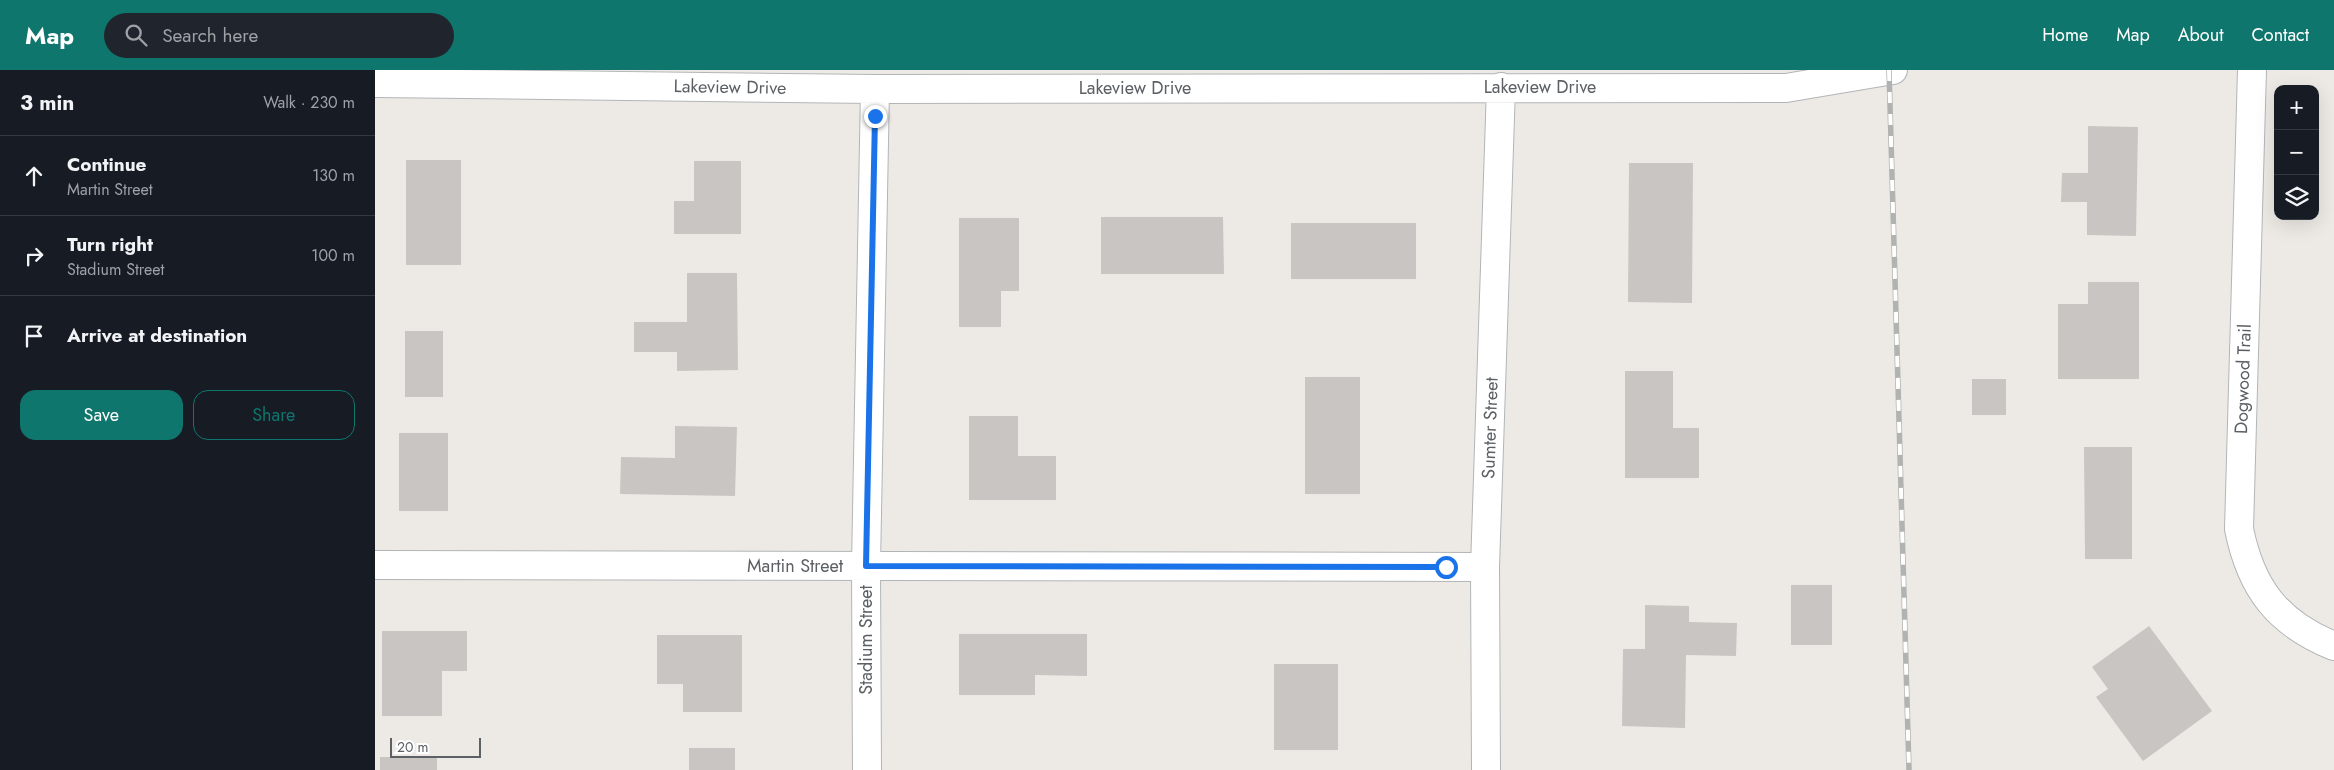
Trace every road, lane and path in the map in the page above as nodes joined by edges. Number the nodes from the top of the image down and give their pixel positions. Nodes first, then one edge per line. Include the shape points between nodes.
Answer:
1 (1893, 70) edge
2 (2252, 70) edge
3 (1786, 79) edge
4 (375, 83) edge
5 (1501, 87) junction
6 (875, 89) junction
7 (375, 565) edge
8 (866, 566) junction
9 (1485, 567) junction
10 (2334, 646) edge
11 (867, 770) edge
12 (1486, 770) edge

1 - 3 street, Lakeview Drive
2 - 10 street, Dogwood Trail via 2239,528 2251,571 2261,591 2293,624
3 - 5 street, Lakeview Drive
4 - 6 street, Lakeview Drive
5 - 6 street, Lakeview Drive
5 - 9 street, Sumter Street
6 - 8 street, Stadium Street
7 - 8 street, Martin Street
8 - 9 street, Martin Street
8 - 11 street, Stadium Street
9 - 12 street, Sumter Street

